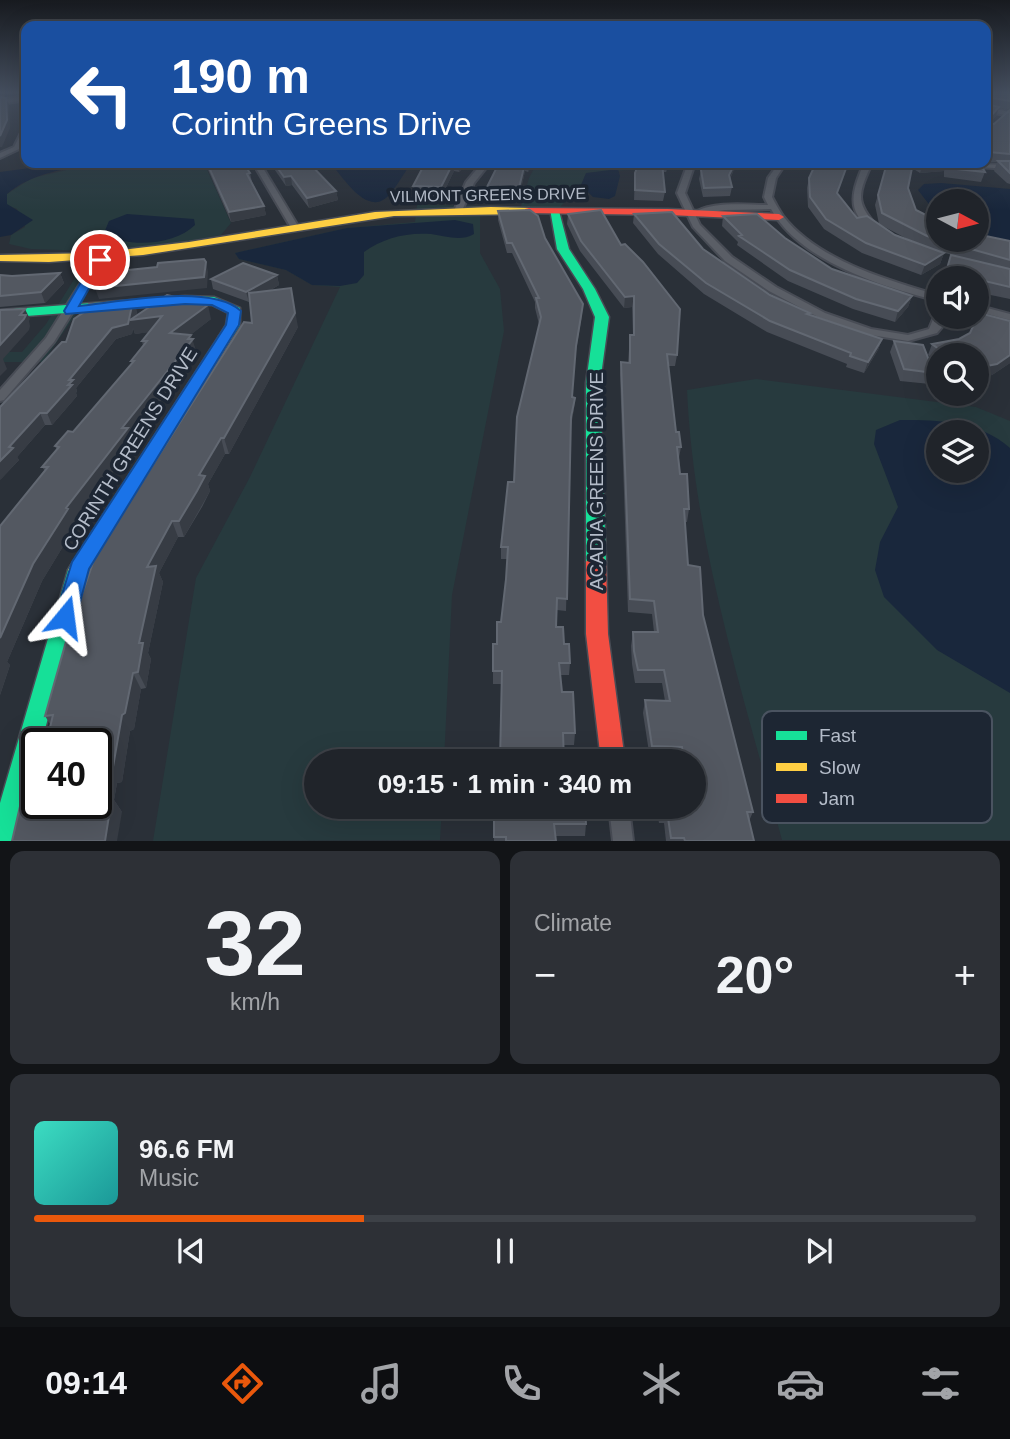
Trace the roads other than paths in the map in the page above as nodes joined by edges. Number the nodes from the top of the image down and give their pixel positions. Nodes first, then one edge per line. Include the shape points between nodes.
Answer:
1 (21, 140) edge
2 (0, 156) edge
3 (991, 166) edge
4 (1010, 167) edge
5 (259, 168) edge
6 (482, 168) edge
7 (688, 168) edge
8 (779, 168) edge
9 (866, 168) edge
10 (458, 211) junction
11 (554, 211) junction
12 (693, 212) junction
13 (776, 212) junction
14 (294, 226) junction
15 (885, 234) edge
16 (0, 258) edge
17 (100, 260) junction
18 (926, 294) edge
19 (70, 311) junction
20 (989, 311) edge
21 (0, 314) edge
22 (1010, 317) edge
23 (934, 329) edge
24 (0, 397) edge
25 (611, 749) edge
26 (620, 819) edge
27 (2, 841) edge
28 (623, 841) edge

1 - 2 street via 17,148
3 - 4 street
5 - 14 street
6 - 10 street via 470,182
7 - 12 street via 680,185
8 - 13 street via 769,187
9 - 15 street via 855,204 862,216
10 - 11 street, VILMONT GREENS DRIVE
10 - 14 street, VILMONT GREENS DRIVE
11 - 12 street, VILMONT GREENS DRIVE
11 - 25 street, ACADIA GREENS DRIVE via 563,249 602,317 593,383 597,634
12 - 13 street, VILMONT GREENS DRIVE
12 - 23 street via 704,236 726,258 776,291 828,317 882,336 906,338
13 - 18 street via 789,229 855,270
14 - 17 street, VILMONT GREENS DRIVE via 172,252
16 - 17 street, VILMONT GREENS DRIVE
17 - 19 street
19 - 21 street, CORINTH GREENS DRIVE
19 - 24 street
19 - 27 street, CORINTH GREENS DRIVE via 185,300 214,301 235,311 233,325 79,567
20 - 22 street
26 - 28 street

